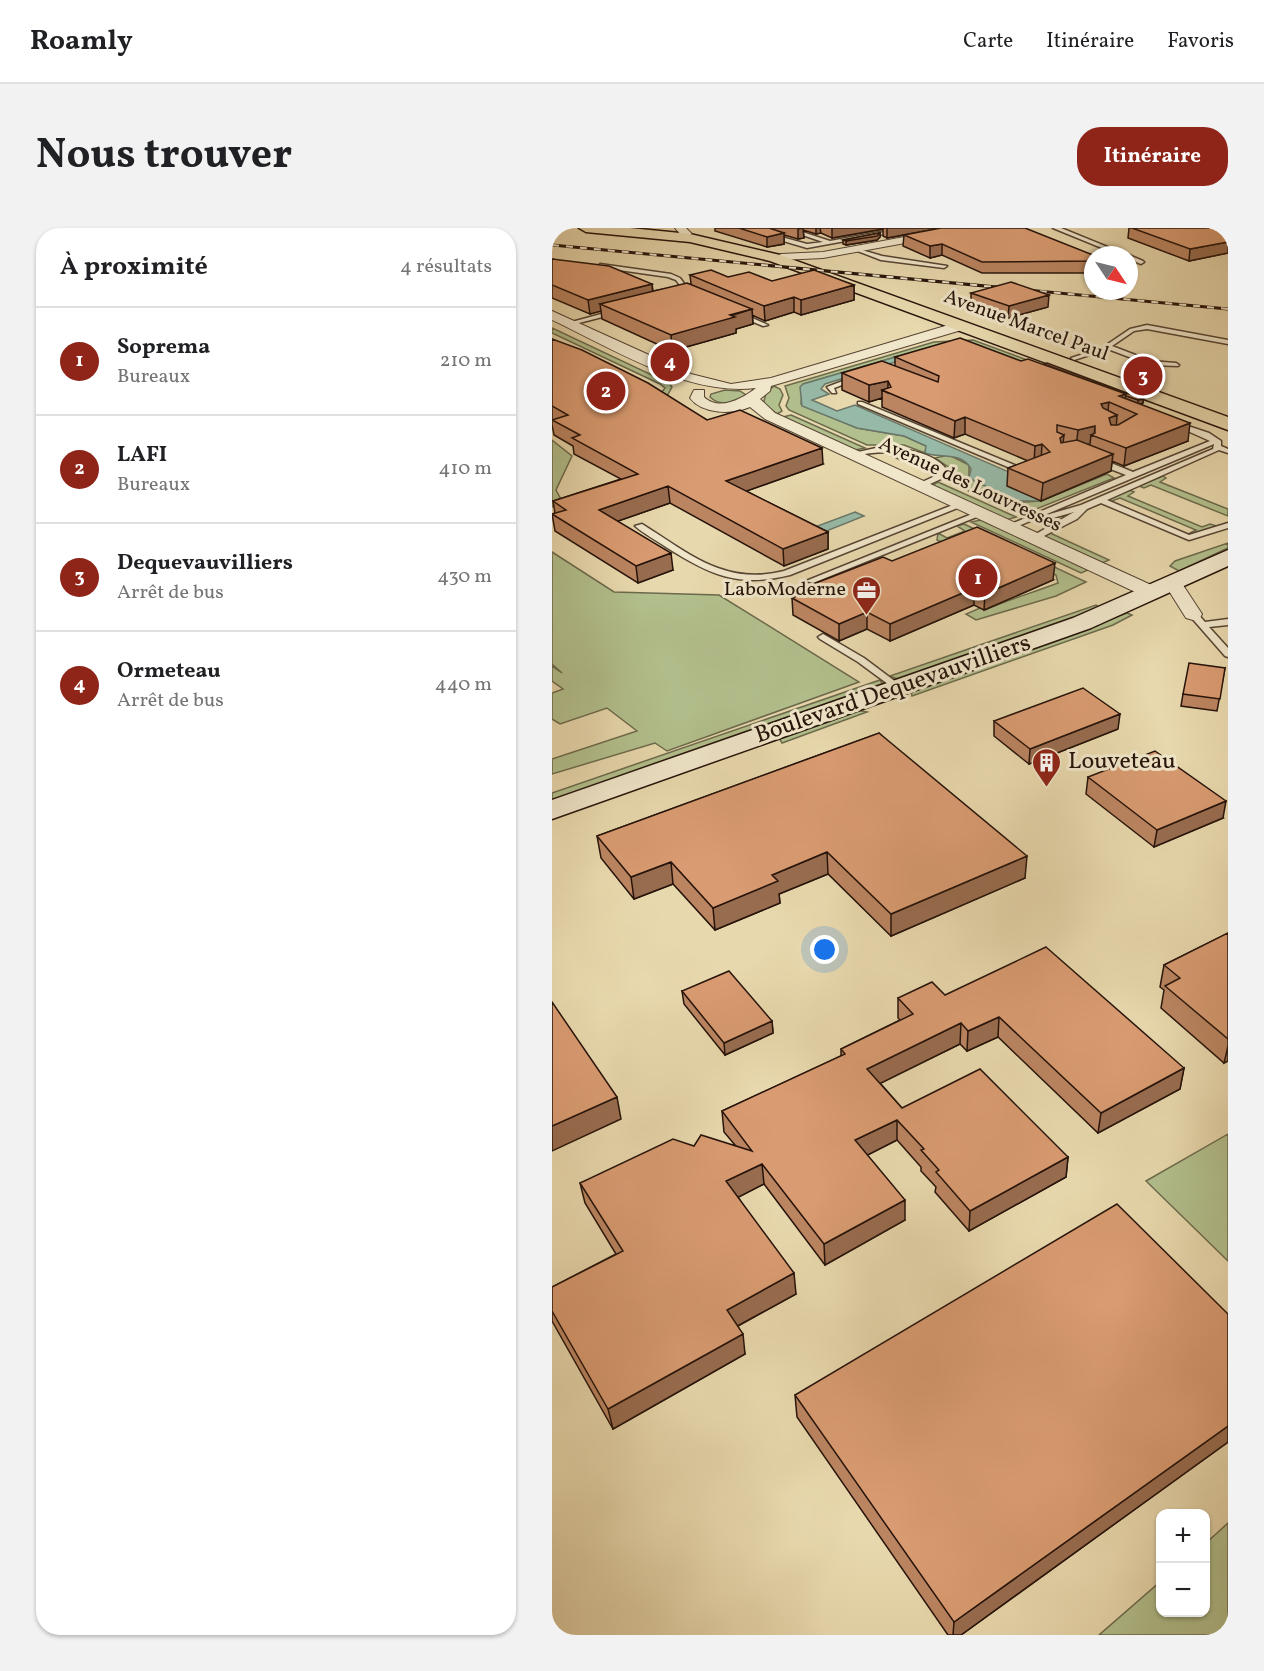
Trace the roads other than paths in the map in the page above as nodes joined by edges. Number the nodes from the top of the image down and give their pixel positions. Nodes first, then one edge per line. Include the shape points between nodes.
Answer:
1 (586, 228) edge
2 (642, 228) edge
3 (742, 228) edge
4 (784, 228) edge
5 (971, 228) edge
6 (1056, 228) edge
7 (901, 230) dead end
8 (683, 231) edge
9 (829, 242) junction
10 (1101, 246) edge
11 (852, 250) junction
12 (823, 255) junction
13 (781, 257) junction
14 (1138, 261) edge
15 (1141, 262) dead end
16 (590, 266) edge
17 (801, 266) junction
18 (944, 266) dead end
19 (689, 277) edge
20 (678, 279) junction
21 (688, 294) junction
22 (676, 297) edge
23 (699, 298) edge
24 (620, 311) edge
25 (732, 311) edge
26 (552, 315) edge
27 (968, 323) junction
28 (571, 324) junction
29 (765, 324) edge
30 (1228, 342) edge
31 (1108, 347) junction
32 (1074, 358) junction
33 (1176, 365) dead end
34 (867, 374) edge
35 (687, 378) junction
36 (772, 382) junction
37 (731, 386) junction
38 (834, 392) dead end
39 (699, 393) junction
40 (755, 396) junction
41 (878, 404) edge
42 (725, 407) junction
43 (1228, 414) edge
44 (770, 416) junction
45 (1161, 418) edge
46 (1228, 424) edge
47 (831, 444) junction
48 (1216, 444) junction
49 (814, 450) edge
50 (1228, 452) edge
51 (853, 454) junction
52 (1086, 456) edge
53 (1031, 469) edge
54 (1133, 475) junction
55 (921, 486) junction
56 (1101, 500) junction
57 (961, 505) junction
58 (1084, 507) junction
59 (980, 514) junction
60 (1228, 525) edge
61 (639, 526) dead end
62 (1011, 528) junction
63 (1033, 538) junction
64 (1228, 557) edge
65 (810, 581) dead end
66 (1163, 588) junction
67 (1198, 619) junction
68 (1228, 622) edge
69 (823, 637) dead end
70 (1226, 650) edge
71 (898, 688) junction
72 (552, 810) edge

1 - 17 main road, Avenue Marcel Paul via 709,242
2 - 8 main road, Avenue Marcel Paul
3 - 9 lane via 804,246
4 - 9 lane
5 - 11 street
6 - 10 lane
7 - 9 lane
8 - 13 main road, Avenue Marcel Paul
9 - 11 lane
11 - 12 street
11 - 18 lane
12 - 13 street
12 - 17 street
13 - 17 main road, Avenue Marcel Paul
14 - 15 lane
16 - 20 lane via 660,273
17 - 27 main road, Avenue Marcel Paul via 843,282 908,297
19 - 20 lane
20 - 21 lane
21 - 22 lane
21 - 23 lane
24 - 28 lane
25 - 29 lane
26 - 28 street
27 - 32 main road, Avenue Marcel Paul
27 - 36 street
27 - 46 main road, Avenue Marcel Paul
28 - 35 street
30 - 31 lane via 1147,327 1132,330
31 - 32 lane
31 - 33 lane via 1150,363
32 - 43 main road, Avenue Marcel Paul
34 - 38 lane via 832,386
35 - 37 street
35 - 39 street
36 - 37 street
36 - 40 street
37 - 39 street
37 - 40 street
39 - 42 street, Avenue des Louvresses via 697,398 703,404
40 - 42 street via 742,405
40 - 44 street, Avenue des Louvresses via 756,405
41 - 53 lane via 864,405 1022,472
42 - 44 street, Avenue des Louvresses
44 - 47 street, Avenue des Louvresses
45 - 48 lane via 1196,431
47 - 49 lane
47 - 51 street, Avenue des Louvresses
48 - 50 lane
48 - 54 lane
48 - 56 lane via 1216,450
51 - 55 street, Avenue des Louvresses
51 - 55 lane via 897,448 940,466 938,477
52 - 54 lane
54 - 62 lane
55 - 57 street, Avenue des Louvresses
56 - 58 lane
56 - 60 lane via 1189,538
57 - 59 street, Avenue des Louvresses
57 - 61 lane via 787,573 759,579 723,576
58 - 62 lane
58 - 63 lane via 1074,517
59 - 62 street, Avenue des Louvresses
59 - 65 lane
62 - 63 street, Avenue des Louvresses
63 - 66 street, Avenue des Louvresses
64 - 66 main road, Boulevard Dequevauvilliers
66 - 67 street
66 - 71 main road, Boulevard Dequevauvilliers via 1082,623
67 - 68 lane
67 - 70 lane
69 - 71 lane
71 - 72 main road, Boulevard Dequevauvilliers

